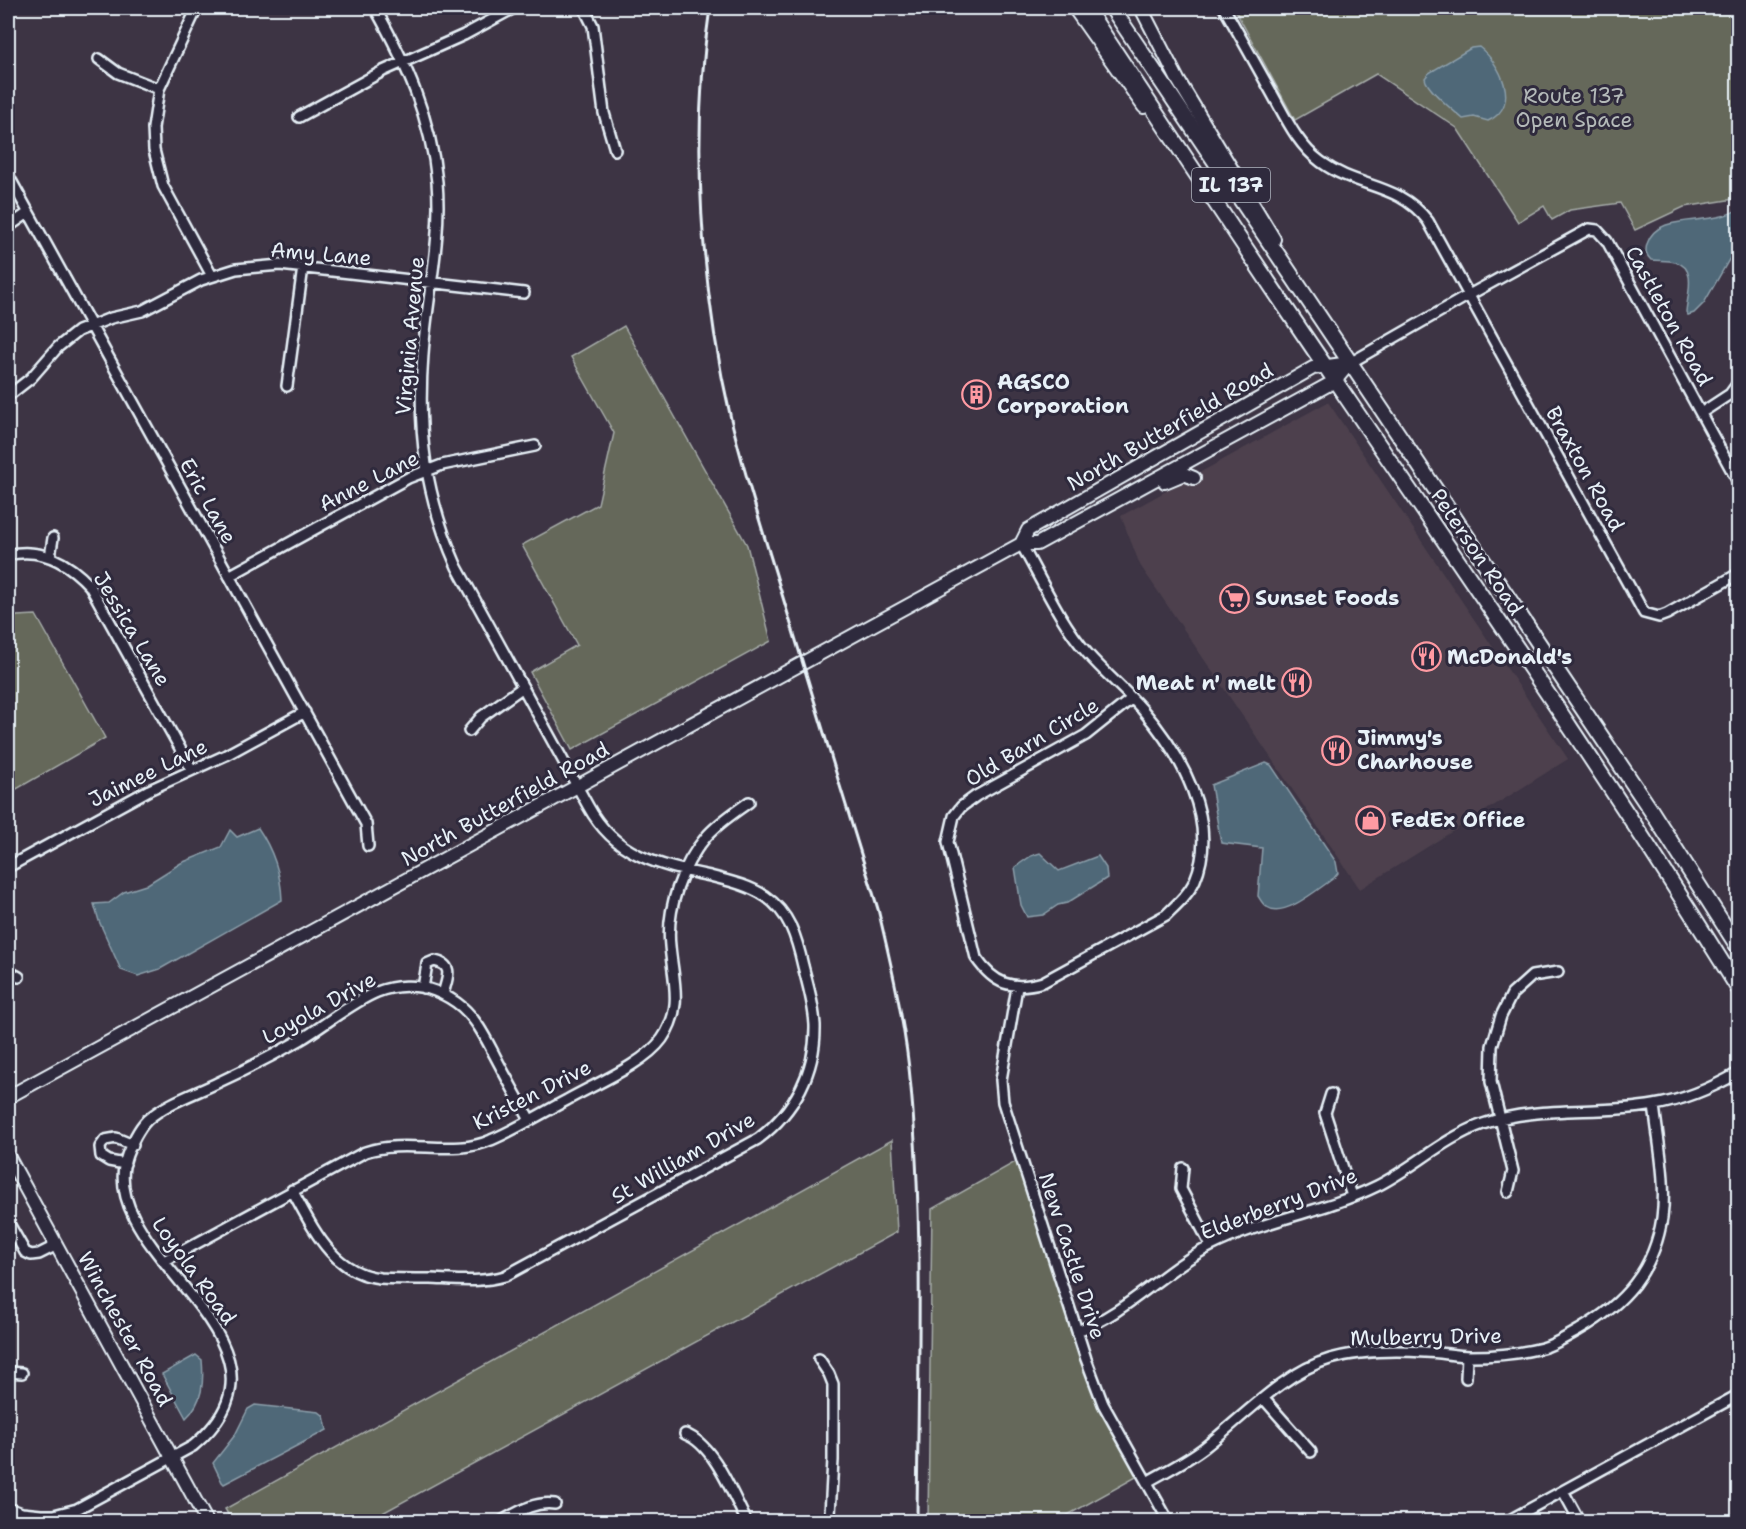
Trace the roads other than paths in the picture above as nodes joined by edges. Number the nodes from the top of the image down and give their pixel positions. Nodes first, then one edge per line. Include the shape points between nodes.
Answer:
1 (197, 8) edge
2 (375, 8) edge
3 (514, 8) edge
4 (584, 8) edge
5 (1074, 8) edge
6 (1086, 8) edge
7 (1112, 8) edge
8 (1141, 8) edge
9 (1224, 8) edge
10 (99, 59) dead end
11 (404, 62) junction
12 (159, 89) junction
13 (299, 117) dead end
14 (615, 150) dead end
15 (8, 176) edge
16 (28, 213) junction
17 (8, 227) edge
18 (1237, 233) junction
19 (1568, 241) joint
20 (303, 267) junction
21 (212, 276) junction
22 (431, 283) junction
23 (1302, 290) junction
24 (524, 293) dead end
25 (1469, 295) junction
26 (91, 325) junction
27 (1350, 363) junction
28 (1325, 366) junction
29 (1335, 381) junction
30 (1738, 383) edge
31 (287, 386) dead end
32 (8, 396) edge
33 (1701, 413) junction
34 (535, 446) dead end
35 (1158, 456) junction
36 (1194, 459) junction
37 (426, 470) junction
38 (1194, 478) dead end
39 (1738, 482) edge
40 (1093, 513) junction
41 (53, 538) dead end
42 (1021, 544) junction
43 (8, 555) edge
44 (50, 557) junction
45 (1738, 574) edge
46 (229, 576) junction
47 (523, 687) junction
48 (1131, 699) junction
49 (305, 712) junction
50 (469, 731) dead end
51 (192, 770) junction
52 (578, 787) junction
53 (748, 802) dead end
54 (368, 846) dead end
55 (8, 867) edge
56 (685, 871) junction
57 (1738, 947) edge
58 (8, 971) edge
59 (1558, 972) dead end
60 (19, 977) dead end
61 (423, 987) junction
62 (1017, 987) junction
63 (1738, 988) edge
64 (443, 994) junction
65 (1738, 1073) edge
66 (1331, 1094) dead end
67 (8, 1097) edge
68 (1654, 1105) junction
69 (530, 1120) junction
70 (1500, 1120) junction
71 (133, 1145) junction
72 (8, 1155) edge
73 (126, 1159) junction
74 (1183, 1168) dead end
75 (292, 1190) junction
76 (1508, 1192) dead end
77 (1352, 1196) junction
78 (8, 1221) edge
79 (57, 1245) junction
80 (1211, 1246) junction
81 (164, 1261) junction
82 (1077, 1331) junction
83 (1467, 1356) junction
84 (819, 1359) dead end
85 (8, 1372) edge
86 (22, 1373) dead end
87 (1466, 1378) dead end
88 (1738, 1395) edge
89 (1264, 1399) junction
90 (686, 1434) dead end
91 (1311, 1452) dead end
92 (173, 1458) junction
93 (1147, 1482) junction
94 (1563, 1491) junction
95 (555, 1504) dead end
96 (8, 1508) edge
97 (20, 1517) edge
98 (207, 1521) edge
99 (500, 1521) edge
100 (747, 1521) edge
101 (827, 1521) edge
102 (1169, 1521) edge
103 (1506, 1521) edge
104 (1580, 1521) edge

1 - 12 street
2 - 11 street, Virginia Avenue
3 - 11 street
4 - 14 street via 593,26 604,113
5 - 18 main road, Peterson Road
6 - 18 main road, Peterson Road / IL 137
7 - 23 main road, Peterson Road / IL 137
8 - 23 main road, Peterson Road via 1178,80
9 - 25 street via 1308,152 1332,170 1412,202 1428,221
10 - 12 street via 118,73
11 - 13 street
11 - 22 street, Virginia Avenue via 425,116 437,183 438,225
12 - 21 street via 153,128 158,170
15 - 16 street, Eric Lane
16 - 17 street
16 - 26 street, Eric Lane
18 - 28 main road, Peterson Road / IL 137
19 - 25 street, North Butterfield Road
19 - 33 street, Castleton Road via 1589,230 1602,234
20 - 21 street, Amy Lane via 257,266
20 - 22 street, Amy Lane
20 - 31 street
21 - 26 street, Amy Lane via 142,311
22 - 24 street, Amy Lane
22 - 37 street, Virginia Avenue via 420,417
23 - 27 main road, Peterson Road / IL 137
25 - 27 street, North Butterfield Road
25 - 45 street, Braxton Road via 1644,613 1659,617
26 - 32 street, Amy Lane via 71,335
26 - 46 street, Eric Lane
27 - 28 main road, North Butterfield Road
27 - 29 main road, North Butterfield Road
27 - 57 main road, Peterson Road / IL 137 via 1652,812
28 - 29 main road, Peterson Road / IL 137
28 - 35 main road, North Butterfield Road via 1313,368
29 - 36 main road, North Butterfield Road
29 - 63 main road, Peterson Road / IL 137 via 1612,789
30 - 33 street via 1730,394
33 - 39 street, Castleton Road
34 - 37 street, Anne Lane
35 - 36 main road
35 - 42 main road, North Butterfield Road via 1028,530
36 - 40 main road, North Butterfield Road
37 - 46 street, Anne Lane
37 - 47 street, Virginia Avenue via 437,517 453,558
38 - 40 main road via 1184,474 1106,511
40 - 42 main road, North Butterfield Road via 1037,544
41 - 44 street
42 - 48 street, Old Barn Circle via 1068,627
42 - 52 main road, North Butterfield Road
43 - 44 street, Jessica Lane
44 - 51 street, Jessica Lane via 71,568 90,586
46 - 49 street, Eric Lane
47 - 50 street via 481,717
47 - 52 street, Virginia Avenue
48 - 62 street, Old Barn Circle via 1086,735 975,796 954,816 948,842 976,958 994,978
48 - 62 street, Old Barn Circle via 1169,745 1200,812 1203,832 1195,881 1166,915 1043,982
49 - 51 street, Jaimee Lane
49 - 54 street, Eric Lane via 366,824
51 - 55 street, Jaimee Lane
52 - 56 street, St William Drive via 608,835 653,862
52 - 67 main road, North Butterfield Road
53 - 56 street, Kristen Drive via 708,835
56 - 69 street, Kristen Drive via 670,925 676,1006 663,1038 642,1059
56 - 75 street, St William Drive via 750,887 780,908 797,939 815,1023 814,1045 796,1098 772,1128 531,1263 491,1280 379,1278 361,1273 344,1265 327,1249
58 - 60 street
59 - 70 street via 1525,981 1512,994 1501,1016 1490,1063
61 - 64 street, Loyola Drive
61 - 64 street via 428,964 442,963 448,975
61 - 71 street, Loyola Drive via 393,988 371,995 260,1062 164,1108 146,1121
62 - 82 street, New Castle Drive via 1001,1080 1003,1102
64 - 69 street, Loyola Drive via 463,1008 481,1030
65 - 68 street via 1707,1089
66 - 77 street via 1325,1113
68 - 70 street
68 - 83 street, Mulberry Drive via 1664,1194 1662,1218 1649,1261 1635,1284 1602,1316 1545,1347
69 - 75 street, Kristen Drive via 490,1141 464,1147 378,1147
70 - 76 street via 1513,1170
70 - 77 street, Elderberry Drive via 1464,1133 1376,1186
71 - 73 street, Loyola Drive
71 - 73 street via 116,1138 105,1140 100,1147 101,1156 109,1161
72 - 79 main road, Winchester Road
73 - 81 street, Loyola Road via 123,1186 130,1210
74 - 80 street via 1182,1189
75 - 81 street, Kristen Drive
77 - 80 street, Elderberry Drive
78 - 79 street via 25,1252 31,1255
79 - 92 main road, Winchester Road
80 - 82 street, Elderberry Drive via 1165,1274 1111,1316
81 - 92 street, Loyola Road via 220,1337 230,1365 231,1382 214,1426
82 - 93 street, New Castle Drive via 1103,1404
83 - 87 street
83 - 89 street, Mulberry Drive via 1351,1353 1308,1369
84 - 101 street via 832,1384 833,1460
85 - 86 street
88 - 94 street
89 - 91 street
89 - 93 street, Mulberry Drive via 1194,1455
90 - 100 street via 703,1445 715,1461
92 - 97 street, Loyola Road via 77,1509
92 - 98 main road, Winchester Road
93 - 102 street, New Castle Drive
94 - 103 street
94 - 104 street
95 - 99 street via 526,1508
96 - 97 street, Loyola Road

